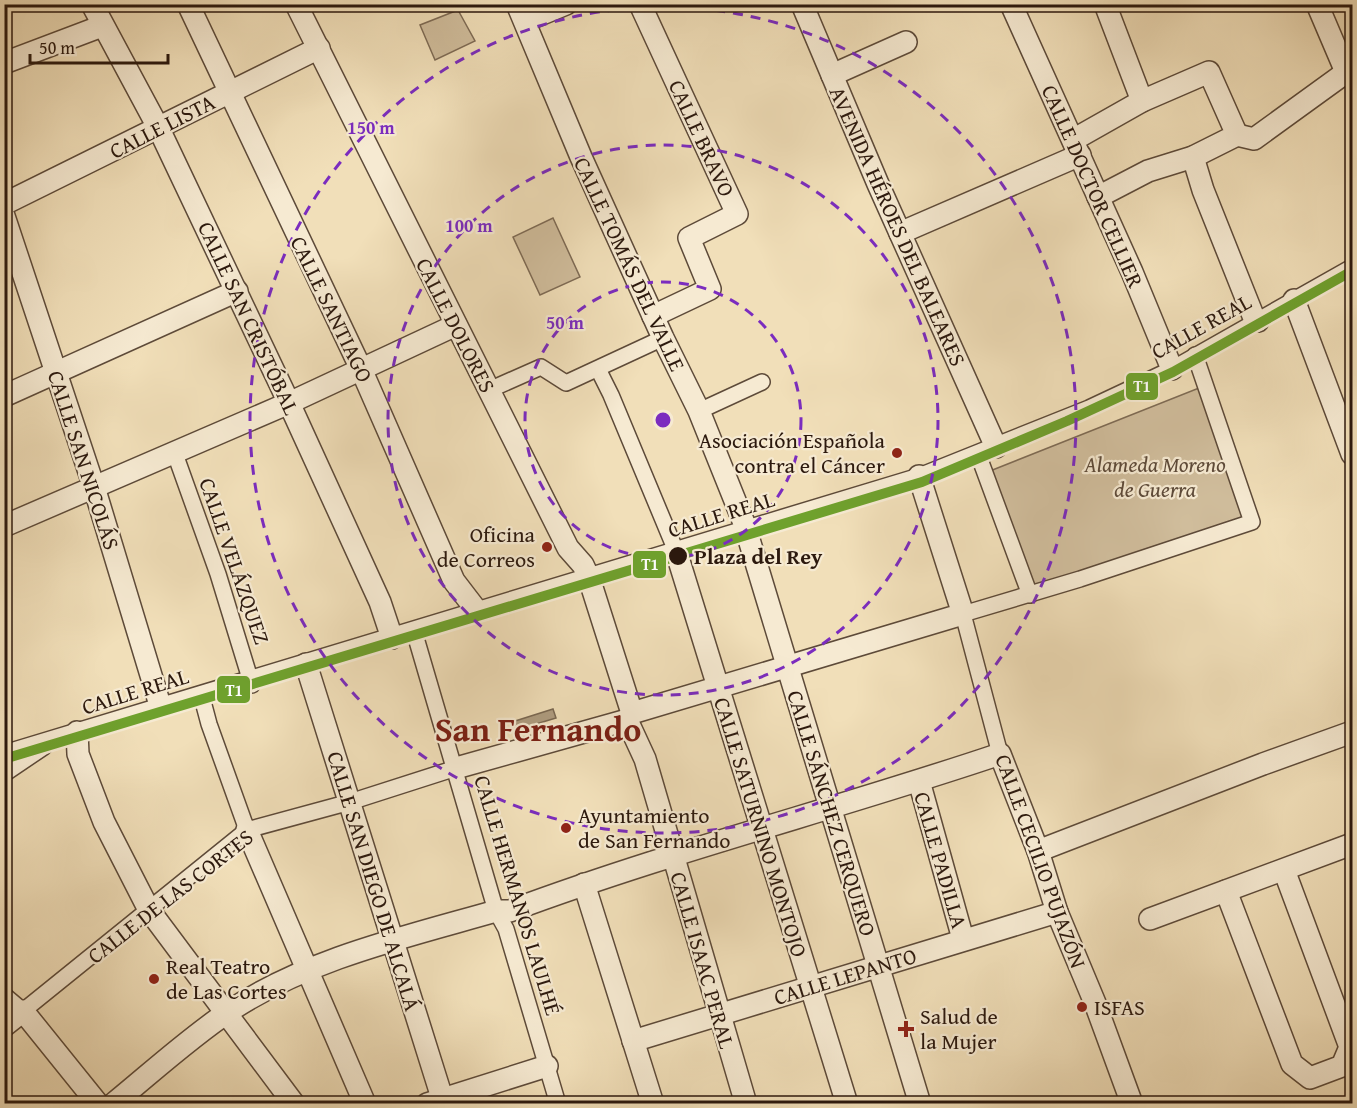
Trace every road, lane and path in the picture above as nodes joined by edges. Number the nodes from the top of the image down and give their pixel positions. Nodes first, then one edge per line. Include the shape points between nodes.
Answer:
1 (92, 4) edge
2 (188, 4) edge
3 (296, 4) edge
4 (566, 4) edge
5 (640, 4) edge
6 (802, 4) edge
7 (1011, 4) edge
8 (1105, 4) edge
9 (1317, 4) edge
10 (521, 13) edge
11 (102, 26) junction
12 (906, 42) dead end
13 (319, 48) junction
14 (4, 63) edge
15 (1349, 70) edge
16 (832, 75) junction
17 (228, 93) junction
18 (1142, 101) junction
19 (159, 129) junction
20 (1237, 135) junction
21 (1077, 148) junction
22 (1193, 157) junction
23 (1098, 197) junction
24 (4, 204) edge
25 (4, 216) edge
26 (900, 233) junction
27 (1353, 267) edge
28 (237, 291) junction
29 (1294, 300) junction
30 (653, 316) junction
31 (1258, 321) junction
32 (456, 325) junction
33 (663, 338) junction
34 (1195, 355) junction
35 (361, 369) junction
36 (597, 369) junction
37 (1172, 369) junction
38 (56, 373) junction
39 (762, 382) dead end
40 (489, 390) junction
41 (4, 396) edge
42 (289, 403) junction
43 (699, 411) junction
44 (987, 450) junction
45 (174, 451) junction
46 (1353, 454) edge
47 (919, 476) junction
48 (94, 487) junction
49 (4, 526) edge
50 (746, 526) junction
51 (676, 550) junction
52 (589, 578) junction
53 (1030, 595) junction
54 (477, 611) junction
55 (963, 614) junction
56 (414, 631) junction
57 (392, 638) junction
58 (306, 664) junction
59 (788, 666) junction
60 (251, 682) junction
61 (720, 689) junction
62 (201, 694) junction
63 (160, 705) junction
64 (629, 717) junction
65 (77, 732) junction
66 (1353, 732) edge
67 (53, 740) junction
68 (4, 753) edge
69 (1000, 754) junction
70 (456, 768) junction
71 (4, 774) edge
72 (919, 781) junction
73 (350, 802) junction
74 (831, 808) junction
75 (763, 829) junction
76 (247, 830) junction
77 (1353, 844) edge
78 (1038, 851) junction
79 (672, 854) junction
80 (1284, 870) junction
81 (584, 884) junction
82 (1226, 891) junction
83 (149, 910) junction
84 (496, 911) junction
85 (1057, 912) junction
86 (1150, 919) dead end
87 (963, 939) junction
88 (392, 941) junction
89 (877, 966) junction
90 (306, 971) junction
91 (809, 987) junction
92 (4, 995) edge
93 (23, 1011) junction
94 (228, 1012) junction
95 (718, 1014) junction
96 (4, 1026) edge
97 (633, 1041) junction
98 (547, 1066) junction
99 (438, 1102) edge
100 (98, 1104) edge
101 (113, 1104) edge
102 (294, 1104) edge
103 (365, 1104) edge
104 (558, 1104) edge
105 (653, 1104) edge
106 (746, 1104) edge
107 (847, 1104) edge
108 (920, 1104) edge
109 (1132, 1104) edge

1 - 11 street, CALLE SAN CRISTÓBAL
2 - 17 street, CALLE SANTIAGO
3 - 13 street, CALLE DOLORES
4 - 10 street
5 - 30 street, CALLE BRAVO via 736,214 689,238 710,290
6 - 16 street, AVENIDA HÉROES DEL BALEARES
7 - 21 street, CALLE DOCTOR CELLIER
8 - 18 street
9 - 15 street
10 - 30 street, CALLE TOMÁS DEL VALLE
11 - 14 street
11 - 19 street, CALLE SAN CRISTÓBAL
12 - 16 street
13 - 17 street, CALLE LISTA
13 - 32 street, CALLE DOLORES
15 - 20 street via 1254,139
16 - 26 street, AVENIDA HÉROES DEL BALEARES
17 - 19 street, CALLE LISTA
17 - 35 street, CALLE SANTIAGO
18 - 20 street via 1209,72
18 - 21 street
19 - 24 street, CALLE LISTA
19 - 28 street, CALLE SAN CRISTÓBAL
20 - 22 street
21 - 23 street, CALLE DOCTOR CELLIER
21 - 26 street
22 - 23 street via 1148,171
22 - 31 street via 1236,274
23 - 37 street, CALLE DOCTOR CELLIER
25 - 38 street, CALLE SAN NICOLÁS
26 - 44 street, AVENIDA HÉROES DEL BALEARES
27 - 29 street, CALLE REAL
28 - 38 street
28 - 42 street, CALLE SAN CRISTÓBAL
29 - 31 street, CALLE REAL
29 - 46 street
30 - 33 street, CALLE TOMÁS DEL VALLE
31 - 34 street, CALLE REAL
32 - 35 street
32 - 40 street, CALLE DOLORES
33 - 36 street
33 - 43 street, CALLE TOMÁS DEL VALLE
34 - 37 street, CALLE REAL
34 - 53 street via 1252,522
35 - 42 street
35 - 54 street, CALLE SANTIAGO via 454,581
36 - 40 street via 566,384 541,366
36 - 51 street
37 - 44 street, CALLE REAL
38 - 41 street
38 - 48 street, CALLE SAN NICOLÁS
39 - 43 street
40 - 52 street, CALLE DOLORES via 568,548
42 - 45 street
42 - 57 street, CALLE SAN CRISTÓBAL via 380,602
43 - 50 street, CALLE TOMÁS DEL VALLE
44 - 47 street, CALLE REAL
44 - 53 street
45 - 48 street
45 - 60 street, CALLE VELÁZQUEZ
47 - 50 street, CALLE REAL
47 - 55 street
48 - 49 street
48 - 63 street, CALLE SAN NICOLÁS
50 - 51 street, CALLE REAL
50 - 59 street, CALLE SÁNCHEZ CERQUERO
51 - 52 street, CALLE REAL
51 - 61 street, CALLE SATURNINO MONTOJO
52 - 54 street, CALLE REAL
52 - 64 street, CALLE ISAAC PERAL
53 - 55 street
54 - 56 street, CALLE REAL
55 - 59 street
55 - 69 street, CALLE CECILIO PUJAZÓN
56 - 57 street, CALLE REAL
56 - 70 street, CALLE HERMANOS LAULHÉ
57 - 58 street, CALLE REAL
58 - 60 street, CALLE REAL
58 - 73 street, CALLE SAN DIEGO DE ALCALÁ
59 - 61 street
59 - 74 street, CALLE SÁNCHEZ CERQUERO
60 - 62 street, CALLE REAL
61 - 64 street
61 - 75 street, CALLE SATURNINO MONTOJO
62 - 63 street, CALLE REAL
62 - 76 street
63 - 65 street, CALLE REAL
64 - 70 street
64 - 79 street, CALLE ISAAC PERAL
65 - 67 street, CALLE REAL
65 - 83 street via 78,754 104,822
66 - 78 street
67 - 68 street, CALLE REAL
67 - 71 street
69 - 72 street
69 - 78 street, CALLE CECILIO PUJAZÓN
70 - 73 street, CALLE DE LAS CORTES
70 - 84 street, CALLE HERMANOS LAULHÉ
72 - 74 street
72 - 87 street, CALLE PADILLA
73 - 76 street, CALLE DE LAS CORTES
73 - 88 street, CALLE SAN DIEGO DE ALCALÁ
74 - 75 street
74 - 89 street, CALLE SÁNCHEZ CERQUERO
75 - 79 street
75 - 91 street, CALLE SATURNINO MONTOJO
76 - 83 street, CALLE DE LAS CORTES
76 - 90 street
77 - 80 street
78 - 85 street, CALLE CECILIO PUJAZÓN
79 - 81 street
79 - 95 street, CALLE ISAAC PERAL
80 - 82 street
80 - 82 street via 1350,1047 1342,1066 1310,1078 1292,1064
81 - 84 street via 510,911
81 - 97 street
82 - 86 street
83 - 93 street, CALLE DE LAS CORTES
83 - 94 street
84 - 88 street
84 - 98 street, CALLE HERMANOS LAULHÉ via 506,929
85 - 87 street, CALLE LEPANTO
85 - 109 street, CALLE CECILIO PUJAZÓN
87 - 89 street, CALLE LEPANTO
88 - 90 street
88 - 99 street, CALLE SAN DIEGO DE ALCALÁ
89 - 91 street, CALLE LEPANTO
89 - 108 street, CALLE SÁNCHEZ CERQUERO
90 - 94 street
90 - 103 street
91 - 95 street, CALLE LEPANTO
91 - 107 street, CALLE SATURNINO MONTOJO
92 - 93 street
93 - 96 street, CALLE DE LAS CORTES
93 - 100 street
94 - 101 street
94 - 102 street
95 - 97 street, CALLE LEPANTO
95 - 106 street, CALLE ISAAC PERAL
97 - 105 street
98 - 99 street
98 - 104 street, CALLE HERMANOS LAULHÉ

